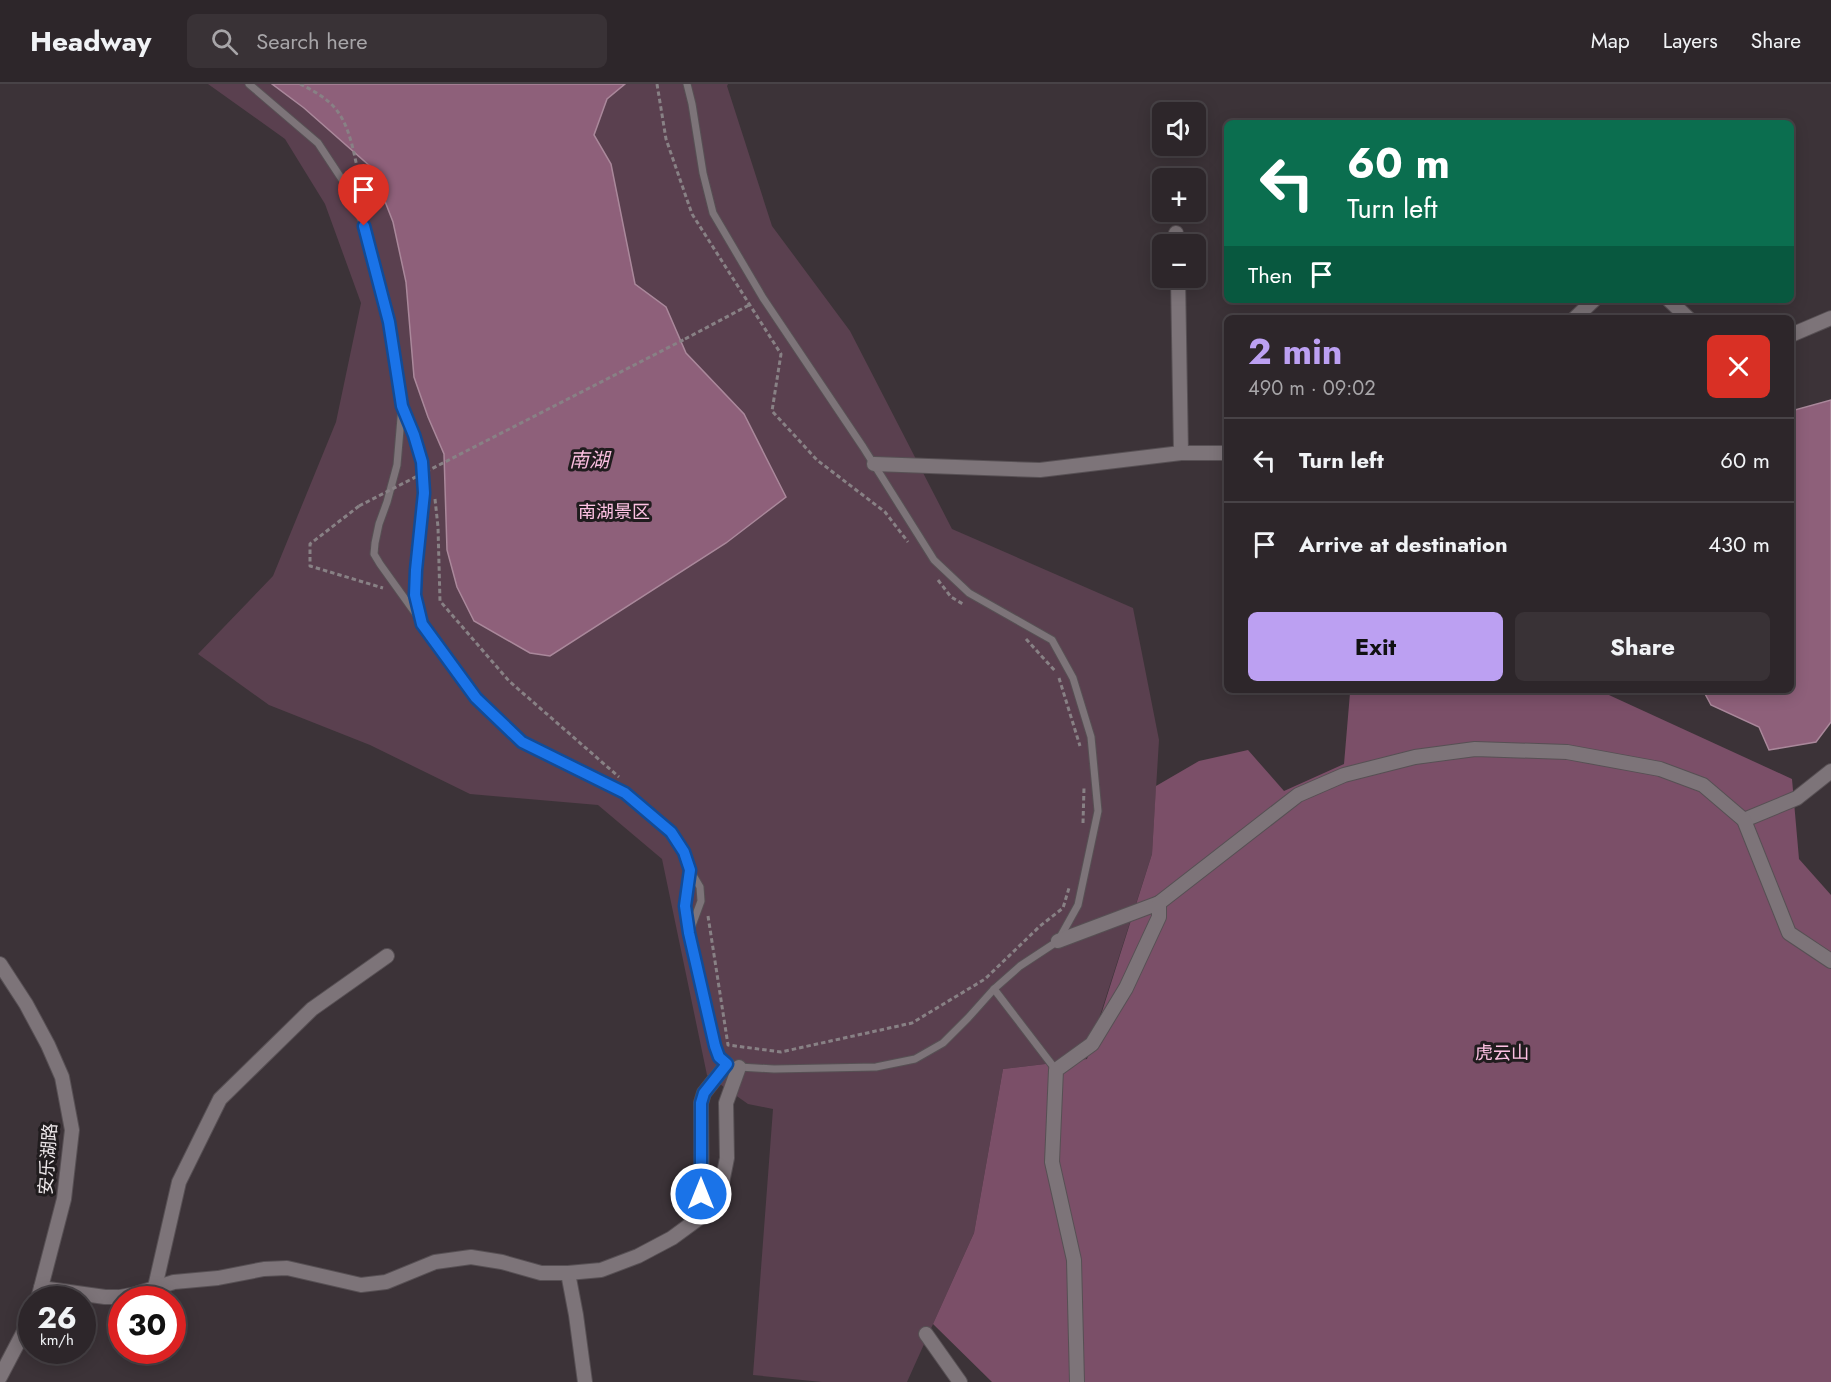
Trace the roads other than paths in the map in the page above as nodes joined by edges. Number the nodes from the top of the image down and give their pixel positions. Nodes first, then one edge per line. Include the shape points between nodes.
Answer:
1 (249, 84) edge
2 (687, 84) edge
3 (1178, 288) edge
4 (1591, 303) edge
5 (1672, 303) edge
6 (1578, 315) edge
7 (1685, 315) edge
8 (1831, 318) edge
9 (1794, 334) edge
10 (402, 406) junction
11 (1181, 453) junction
12 (1224, 453) edge
13 (874, 464) junction
14 (422, 624) junction
15 (1831, 771) edge
16 (1744, 820) junction
17 (690, 870) junction
18 (1159, 903) junction
19 (689, 933) junction
20 (1058, 941) junction
21 (387, 956) dead end
22 (1831, 961) edge
23 (0, 964) edge
24 (994, 989) junction
25 (733, 1065) junction
26 (1056, 1070) junction
27 (702, 1216) junction
28 (568, 1274) junction
29 (42, 1286) edge
30 (155, 1286) edge
31 (159, 1286) edge
32 (926, 1334) dead end
33 (18, 1343) edge
34 (0, 1377) edge
35 (585, 1382) edge
36 (960, 1382) edge
37 (1077, 1382) edge

1 - 10 lane via 318,143 345,184 364,226 389,322
2 - 13 lane via 713,213
3 - 11 street
4 - 6 street
5 - 7 street
8 - 9 street
10 - 14 lane via 422,462 424,493 415,595
10 - 14 lane via 397,465 374,554
11 - 12 street
11 - 13 street via 1040,471
13 - 20 lane via 934,560 969,593 1052,640 1073,678 1091,737 1098,811 1078,905
14 - 17 lane via 476,698 522,742 625,793 671,832
15 - 16 street via 1797,798
16 - 18 street via 1703,785 1660,769 1568,752 1475,749 1415,757 1344,775 1298,795
16 - 22 street via 1789,933
17 - 19 lane via 685,906
17 - 19 lane via 700,887 701,901
18 - 20 street
18 - 26 street via 1159,917 1126,988 1092,1044
19 - 25 lane via 715,1046 719,1057
20 - 24 lane
21 - 30 street via 312,1009 220,1099 179,1182
23 - 29 street, 安乐湖路 via 48,1045 62,1077 72,1130 64,1199
24 - 25 lane via 943,1043 915,1059 876,1067 774,1069
24 - 26 lane
25 - 27 street via 726,1103 727,1158 721,1188
25 - 27 street via 704,1093 701,1103
26 - 37 street via 1052,1162 1074,1260
27 - 28 street via 638,1256 601,1269
28 - 31 street via 541,1273 471,1257 435,1262 386,1282 361,1285 287,1268
28 - 35 street
32 - 36 street
33 - 34 street

